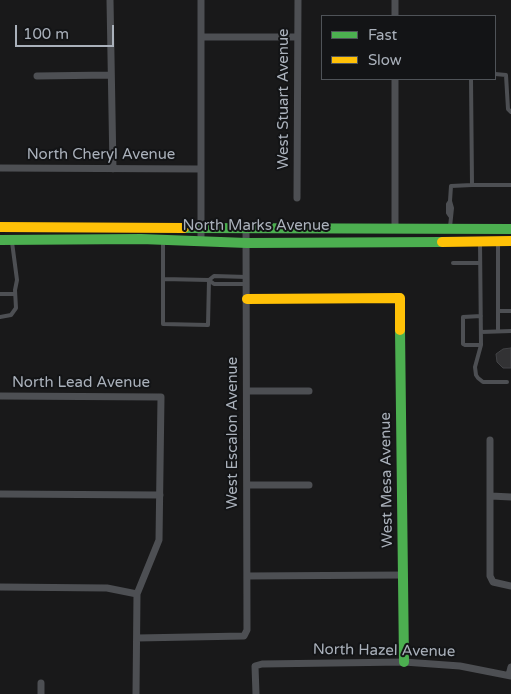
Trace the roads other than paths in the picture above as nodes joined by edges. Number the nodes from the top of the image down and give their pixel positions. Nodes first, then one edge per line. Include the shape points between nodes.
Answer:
1 (110, 0) edge
2 (201, 0) edge
3 (298, 0) edge
4 (395, 0) edge
5 (395, 15) edge
6 (298, 36) junction
7 (201, 37) junction
8 (496, 74) edge
9 (37, 76) dead end
10 (111, 76) junction
11 (395, 80) edge
12 (471, 80) edge
13 (511, 112) edge
14 (0, 168) edge
15 (113, 169) junction
16 (201, 169) junction
17 (472, 185) junction
18 (511, 185) edge
19 (297, 198) dead end
20 (0, 227) edge
21 (202, 228) junction
22 (395, 228) junction
23 (246, 229) junction
24 (450, 229) junction
25 (511, 229) edge
26 (511, 235) edge
27 (0, 240) edge
28 (11, 240) junction
29 (163, 240) junction
30 (201, 241) junction
31 (325, 241) junction
32 (498, 241) junction
33 (511, 241) edge
34 (247, 242) junction
35 (480, 242) junction
36 (453, 263) dead end
37 (480, 263) junction
38 (163, 279) junction
39 (209, 280) junction
40 (247, 280) junction
41 (0, 294) edge
42 (15, 294) junction
43 (247, 299) junction
44 (498, 311) junction
45 (511, 311) edge
46 (0, 316) edge
47 (481, 316) junction
48 (498, 331) junction
49 (511, 331) edge
50 (481, 332) junction
51 (481, 345) junction
52 (507, 382) dead end
53 (247, 391) junction
54 (310, 391) dead end
55 (0, 396) edge
56 (490, 440) dead end
57 (247, 485) junction
58 (310, 485) dead end
59 (0, 494) edge
60 (160, 495) junction
61 (490, 496) junction
62 (511, 497) edge
63 (404, 575) junction
64 (247, 576) junction
65 (511, 586) edge
66 (0, 588) edge
67 (137, 594) junction
68 (137, 638) junction
69 (404, 662) junction
70 (511, 667) edge
71 (510, 676) edge
72 (41, 683) dead end
73 (41, 694) edge
74 (136, 694) edge
75 (256, 694) edge

1 - 10 street
2 - 7 street
3 - 6 street, West Stuart Avenue
4 - 5 street
6 - 7 street
6 - 19 street, West Stuart Avenue
7 - 16 street
8 - 13 lane via 507,77 508,109
9 - 10 street
10 - 15 street
11 - 22 street
12 - 17 lane
14 - 15 street, North Cheryl Avenue
15 - 16 street, North Cheryl Avenue
16 - 21 street
17 - 18 lane
17 - 24 lane via 451,186 448,204
20 - 21 main road, North Marks Avenue
21 - 23 main road, North Marks Avenue
21 - 30 street
22 - 23 main road, North Marks Avenue
22 - 24 main road, North Marks Avenue
22 - 31 main road via 388,234 344,235
23 - 34 street, West Escalon Avenue
24 - 25 main road, North Marks Avenue
26 - 35 main road via 490,236
27 - 28 main road, North Marks Avenue
28 - 29 main road, North Marks Avenue
28 - 42 lane via 17,280
29 - 30 main road, North Marks Avenue
29 - 38 lane
30 - 34 main road, North Marks Avenue
31 - 34 main road, North Marks Avenue
31 - 35 main road, North Marks Avenue
32 - 33 main road, North Marks Avenue
32 - 35 main road, North Marks Avenue
32 - 44 lane
34 - 40 street, West Escalon Avenue
35 - 37 lane
36 - 37 lane
37 - 47 lane
38 - 39 lane
38 - 39 lane via 163,324 208,325
39 - 40 lane via 214,276
39 - 40 lane via 214,284
40 - 43 street, West Escalon Avenue
41 - 42 lane
42 - 46 lane via 14,312
43 - 53 street, West Escalon Avenue
43 - 63 main road, West Mesa Avenue via 400,298
44 - 45 lane
44 - 48 lane
47 - 50 lane
47 - 51 lane via 463,317 463,344
48 - 49 lane
48 - 50 lane
50 - 51 lane
51 - 52 lane via 475,367 478,378 483,382
53 - 54 street
53 - 57 street, West Escalon Avenue
55 - 60 street, North Lead Avenue via 161,397
56 - 61 street
57 - 58 street
57 - 64 street, West Escalon Avenue
59 - 60 street
60 - 67 street via 159,540
61 - 62 street
61 - 65 street via 490,576 493,582
63 - 64 street
63 - 69 main road, West Mesa Avenue
64 - 68 street, West Escalon Avenue via 248,624 244,636
66 - 67 street via 107,588
67 - 68 street
68 - 74 street
69 - 71 street, North Hazel Avenue via 460,666
69 - 75 street, North Hazel Avenue via 262,664 255,666
70 - 71 street
72 - 73 street

